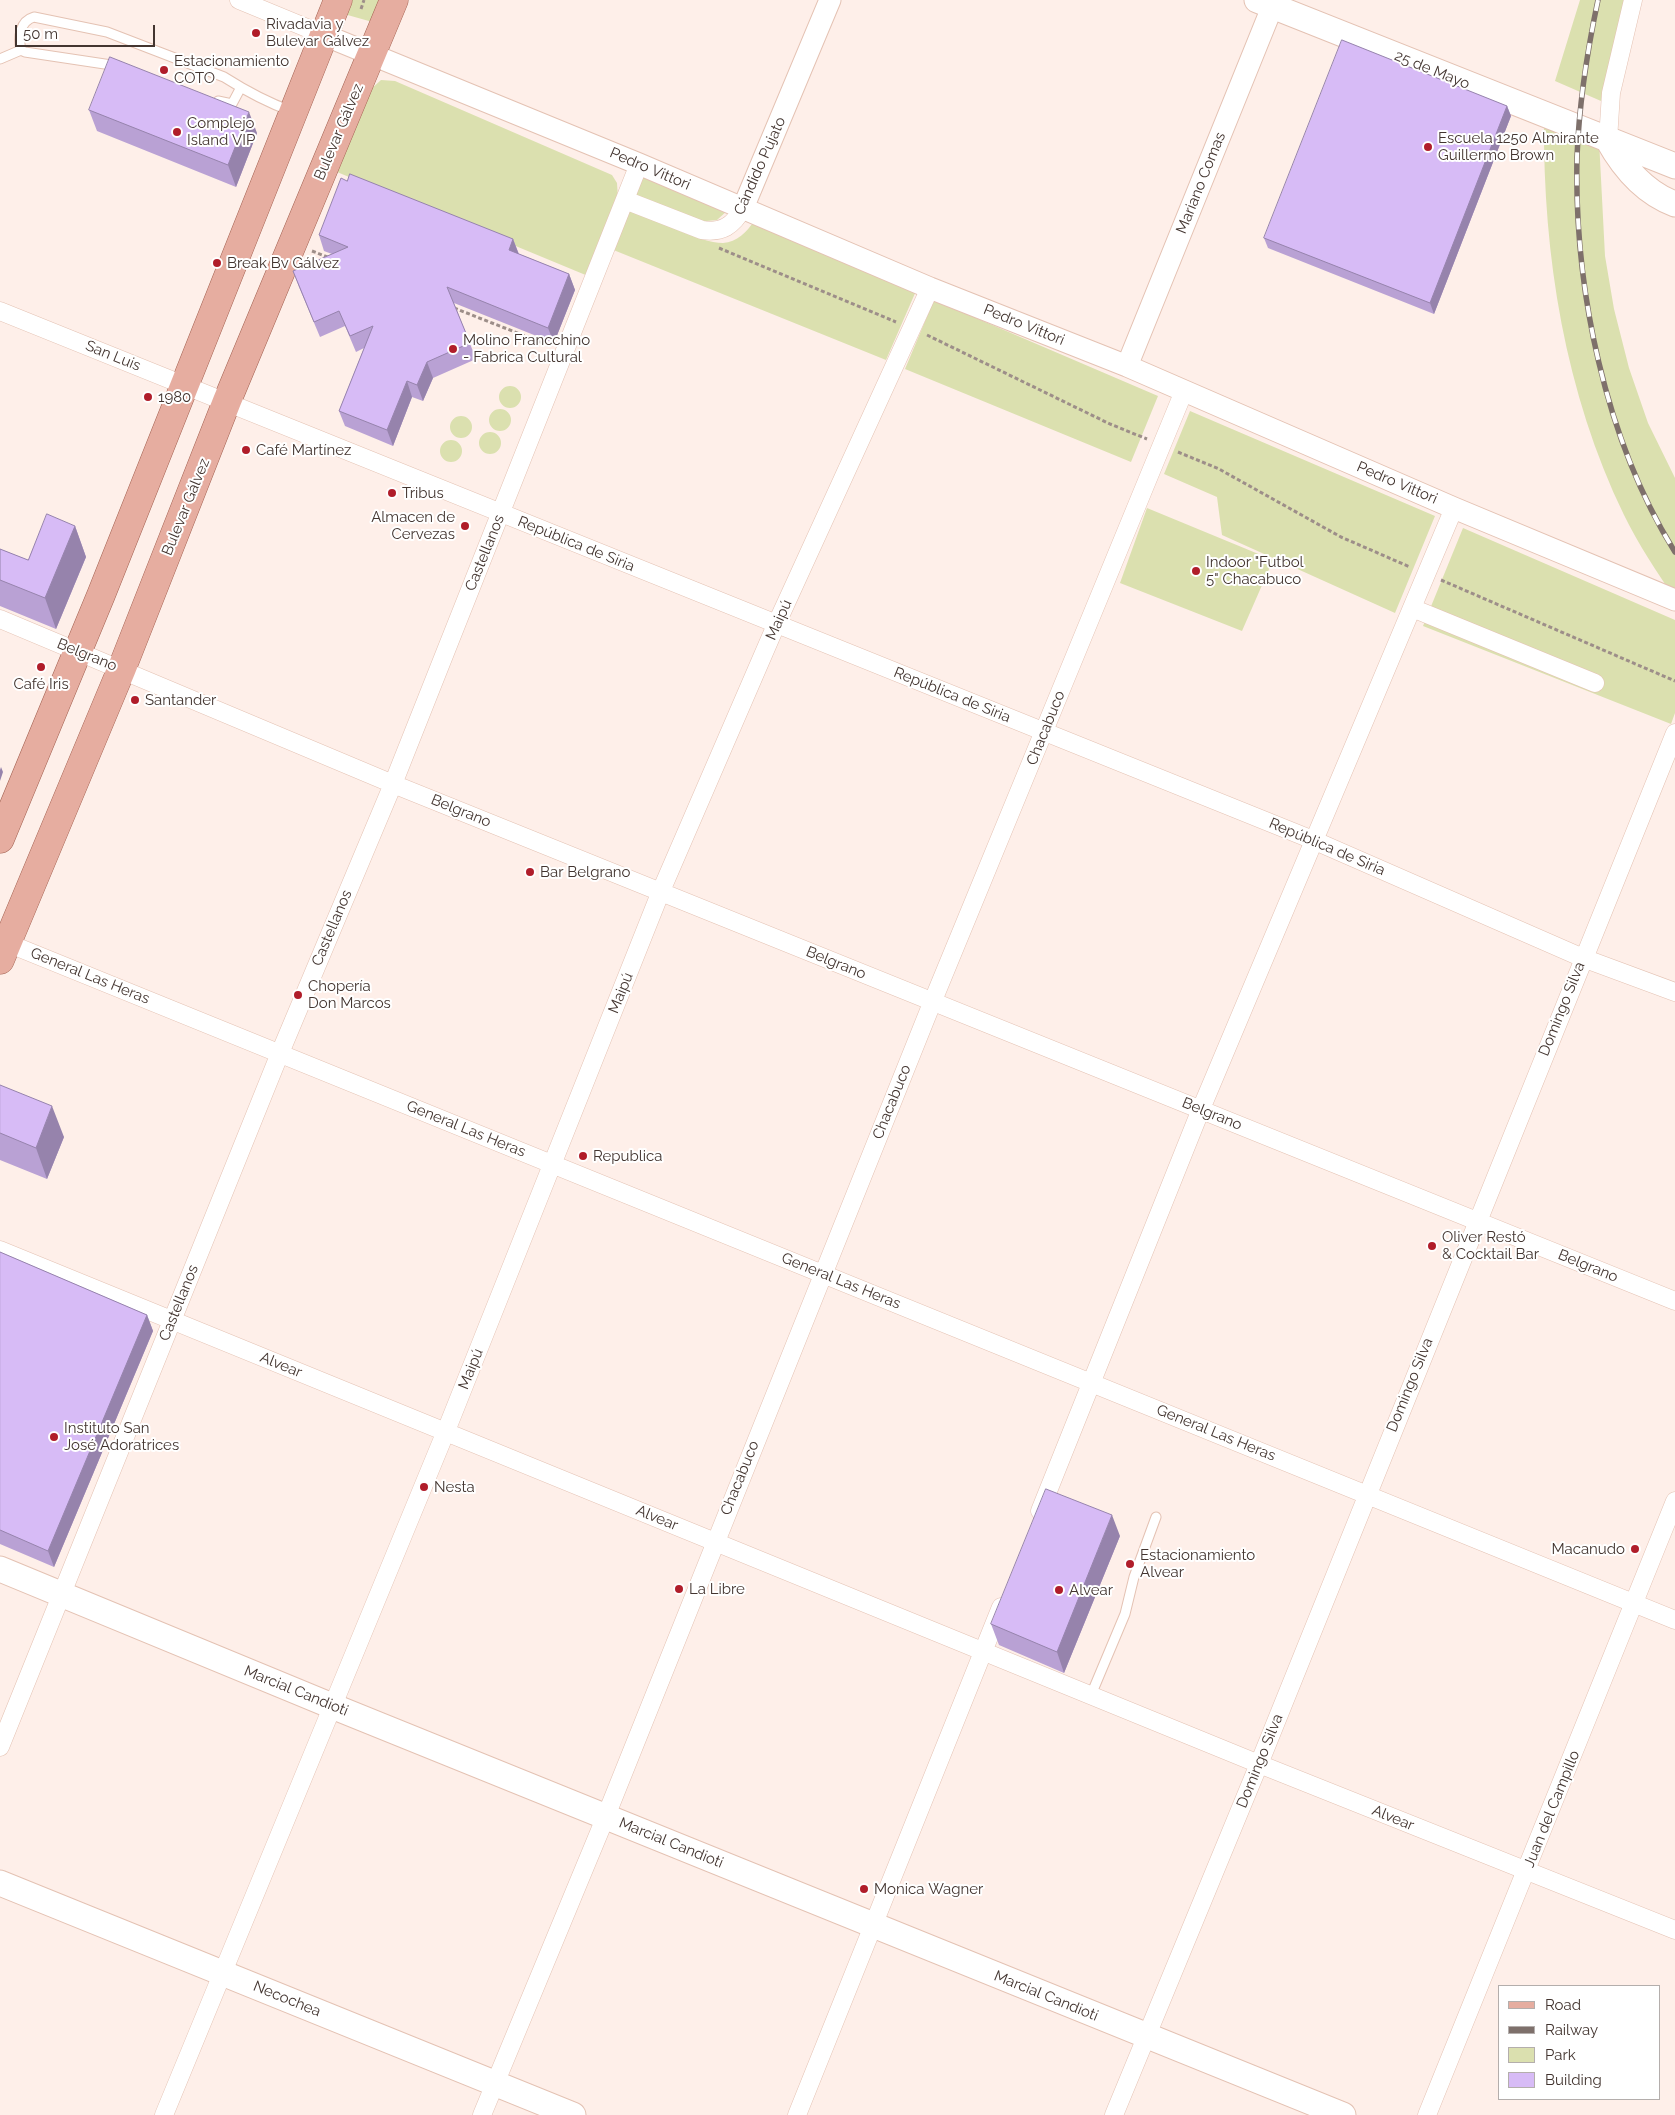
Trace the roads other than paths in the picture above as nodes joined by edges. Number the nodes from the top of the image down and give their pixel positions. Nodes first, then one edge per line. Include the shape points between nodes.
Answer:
1 (240, 0) edge
2 (338, 0) edge
3 (394, 0) edge
4 (830, 0) edge
5 (1634, 0) edge
6 (1268, 2) edge
7 (324, 35) junction
8 (21, 50) junction
9 (372, 54) junction
10 (0, 59) edge
11 (125, 67) edge
12 (240, 89) junction
13 (209, 97) edge
14 (293, 112) junction
15 (1608, 140) junction
16 (639, 164) junction
17 (1675, 166) edge
18 (625, 200) junction
19 (1675, 204) edge
20 (744, 208) junction
21 (930, 288) junction
22 (0, 311) edge
23 (1127, 366) junction
24 (185, 385) junction
25 (1184, 391) junction
26 (227, 401) junction
27 (1454, 508) junction
28 (501, 513) junction
29 (1675, 600) edge
30 (1412, 608) junction
31 (0, 619) edge
32 (776, 625) junction
33 (77, 651) junction
34 (122, 668) junction
35 (1595, 684) dead end
36 (1044, 732) junction
37 (1675, 733) edge
38 (393, 784) junction
39 (0, 839) edge
40 (1313, 840) junction
41 (661, 891) junction
42 (2, 947) edge
43 (1583, 958) junction
44 (1675, 992) edge
45 (932, 1002) junction
46 (280, 1053) junction
47 (1202, 1110) junction
48 (553, 1164) junction
49 (1477, 1221) junction
50 (0, 1250) edge
51 (823, 1274) junction
52 (1675, 1302) edge
53 (172, 1321) junction
54 (1092, 1383) junction
55 (446, 1431) junction
56 (1366, 1494) junction
57 (1675, 1501) edge
58 (1156, 1517) dead end
59 (1032, 1531) edge
60 (714, 1542) junction
61 (0, 1569) edge
62 (62, 1594) junction
63 (1006, 1595) edge
64 (1634, 1603) junction
65 (1675, 1620) edge
66 (984, 1651) junction
67 (1091, 1695) junction
68 (332, 1706) junction
69 (0, 1747) edge
70 (1259, 1764) junction
71 (606, 1816) junction
72 (1528, 1871) junction
73 (0, 1883) edge
74 (874, 1925) junction
75 (1675, 1930) edge
76 (224, 1973) junction
77 (1146, 2037) junction
78 (495, 2084) junction
79 (164, 2115) edge
80 (482, 2115) edge
81 (573, 2115) edge
82 (797, 2115) edge
83 (1114, 2115) edge
84 (1343, 2115) edge
85 (1428, 2115) edge

1 - 7 street
2 - 7 main road
3 - 9 main road, Bulevar Gálvez
4 - 20 street, Cándido Pujato
5 - 15 street via 1611,93
6 - 15 main road, 25 de Mayo
6 - 23 street, Mariano Comas
7 - 9 street, Pedro Vittori
7 - 14 main road
8 - 10 lane
8 - 11 lane
8 - 12 lane via 23,24 34,17 115,34 224,77
9 - 16 street, Pedro Vittori
9 - 26 main road, Bulevar Gálvez
12 - 13 lane via 232,104
12 - 14 lane
14 - 24 main road
15 - 17 main road, 25 de Mayo
15 - 19 main road via 1643,185
16 - 18 street, Castellanos
16 - 20 street, Pedro Vittori
18 - 20 street, Cándido Pujato via 710,232 728,227
18 - 28 street, Castellanos
20 - 21 street, Pedro Vittori
21 - 23 street, Pedro Vittori
21 - 32 street, Maipú
22 - 24 street, San Luis
23 - 25 street, Pedro Vittori
24 - 26 street, San Luis
24 - 33 main road
25 - 27 street, Pedro Vittori
25 - 36 street, Chacabuco
26 - 28 street, República de Siria
26 - 34 main road, Bulevar Gálvez
27 - 29 street, Pedro Vittori
27 - 30 street
28 - 32 street, República de Siria
28 - 38 street, Castellanos
30 - 35 street
30 - 40 street
31 - 33 street, Belgrano
32 - 36 street, República de Siria
32 - 41 street, Maipú
33 - 34 street, Belgrano
33 - 39 main road
34 - 38 street, Belgrano
34 - 42 main road, Bulevar Gálvez
36 - 40 street, República de Siria
36 - 45 street, Chacabuco
37 - 43 street, Domingo Silva
38 - 41 street, Belgrano
38 - 46 street, Castellanos
40 - 43 street, República de Siria
40 - 47 street
41 - 45 street, Belgrano
41 - 48 street, Maipú
42 - 46 street, General Las Heras
43 - 44 street, República de Siria
43 - 49 street, Domingo Silva
45 - 47 street, Belgrano
45 - 51 street, Chacabuco
46 - 48 street, General Las Heras
46 - 53 street, Castellanos
47 - 49 street, Belgrano
47 - 54 street
48 - 51 street, General Las Heras
48 - 55 street, Maipú
49 - 52 street, Belgrano
49 - 56 street, Domingo Silva
50 - 53 street, Alvear
51 - 54 street, General Las Heras
51 - 60 street, Chacabuco
53 - 55 street, Alvear
53 - 62 street, Castellanos
54 - 56 street, General Las Heras
54 - 59 street
55 - 60 street, Alvear
55 - 68 street, Maipú
56 - 64 street, General Las Heras
56 - 70 street, Domingo Silva
57 - 64 street, Juan del Campillo
58 - 67 lane via 1124,1614
60 - 66 street, Alvear
60 - 71 street, Chacabuco
61 - 62 main road, Marcial Candioti
62 - 68 main road, Marcial Candioti
62 - 69 street, Castellanos
63 - 66 street
64 - 65 street, General Las Heras
64 - 72 street, Juan del Campillo
66 - 67 street, Alvear
66 - 74 street
67 - 70 street, Alvear
68 - 71 main road, Marcial Candioti
68 - 76 street, Maipú
70 - 72 street, Alvear
70 - 77 street, Domingo Silva
71 - 74 main road, Marcial Candioti
71 - 78 street, Chacabuco
72 - 75 street, Alvear
72 - 85 street, Juan del Campillo
73 - 76 main road, Necochea
74 - 77 main road, Marcial Candioti
74 - 82 street
76 - 78 main road, Necochea
76 - 79 street, Maipú
77 - 83 street, Domingo Silva
77 - 84 main road, Marcial Candioti
78 - 80 street, Chacabuco
78 - 81 main road, Necochea

